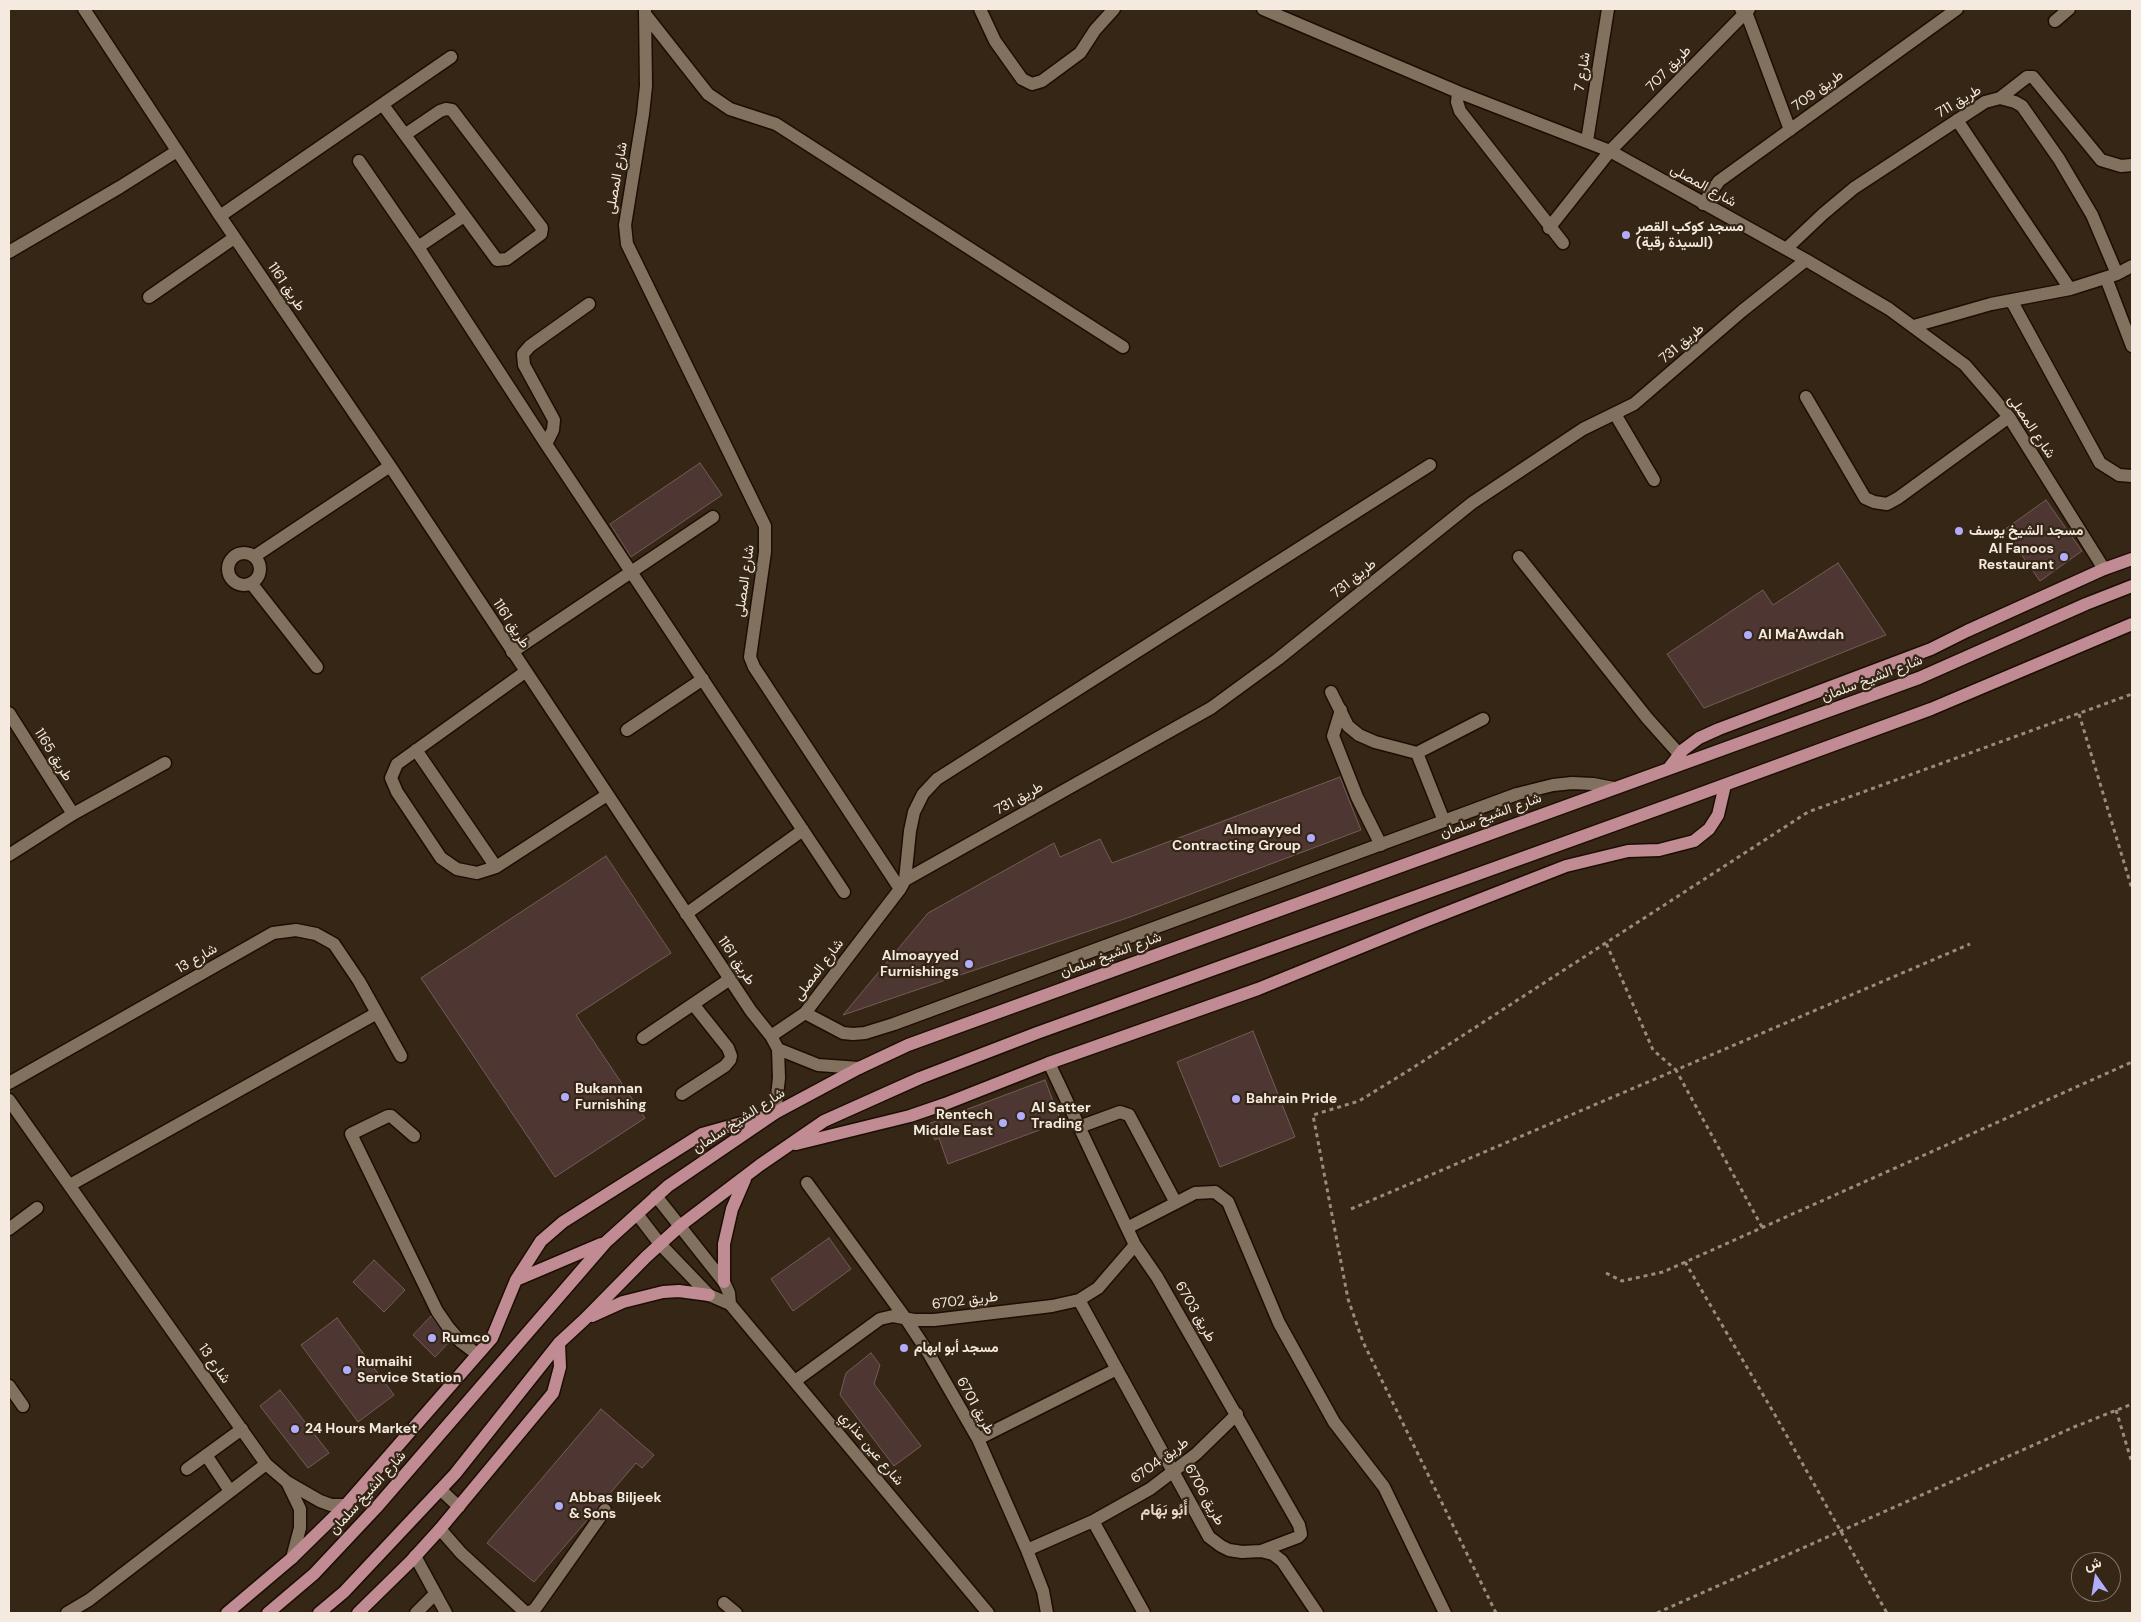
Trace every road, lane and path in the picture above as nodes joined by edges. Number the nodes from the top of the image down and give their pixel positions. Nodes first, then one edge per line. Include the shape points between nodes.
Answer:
1 (84, 9) edge
2 (980, 9) edge
3 (1114, 9) edge
4 (1263, 9) edge
5 (1608, 9) edge
6 (1957, 9) edge
7 (2069, 9) edge
8 (1746, 10) edge
9 (645, 11) edge
10 (2055, 21) dead end
11 (451, 57) dead end
12 (1458, 92) junction
13 (2000, 98) junction
14 (383, 105) junction
15 (1957, 120) junction
16 (1790, 130) junction
17 (406, 134) junction
18 (1587, 141) junction
19 (177, 151) junction
20 (1610, 151) junction
21 (359, 161) dead end
22 (2132, 165) edge
23 (1703, 204) junction
24 (220, 216) junction
25 (464, 216) junction
26 (1549, 228) junction
27 (234, 238) junction
28 (1563, 243) dead end
29 (418, 247) junction
30 (1786, 249) junction
31 (9, 252) edge
32 (1806, 260) junction
33 (2132, 266) edge
34 (2111, 276) junction
35 (2070, 289) junction
36 (149, 298) dead end
37 (2011, 300) junction
38 (589, 304) dead end
39 (1914, 326) junction
40 (2132, 346) edge
41 (1123, 347) dead end
42 (1806, 397) dead end
43 (1615, 414) junction
44 (2009, 417) junction
45 (546, 444) junction
46 (1430, 465) dead end
47 (390, 466) junction
48 (2132, 476) edge
49 (1654, 480) dead end
50 (713, 517) dead end
51 (256, 556) junction
52 (1519, 557) dead end
53 (2132, 559) edge
54 (2104, 569) junction
55 (632, 572) junction
56 (252, 583) junction
57 (2132, 586) edge
58 (2132, 624) edge
59 (512, 652) junction
60 (317, 666) dead end
61 (524, 672) junction
62 (703, 680) junction
63 (1331, 692) dead end
64 (2132, 694) edge
65 (1341, 710) junction
66 (9, 713) edge
67 (2079, 714) junction
68 (1483, 719) dead end
69 (627, 730) dead end
70 (416, 750) junction
71 (1417, 753) junction
72 (1680, 755) junction
73 (165, 763) dead end
74 (1668, 768) junction
75 (1726, 785) junction
76 (1614, 788) junction
77 (607, 795) junction
78 (73, 814) junction
79 (1444, 821) junction
80 (803, 830) junction
81 (1381, 845) junction
82 (9, 856) edge
83 (496, 867) junction
84 (902, 885) junction
85 (2132, 889) edge
86 (844, 892) dead end
87 (686, 914) junction
88 (1606, 943) junction
89 (1970, 944) dead end
90 (730, 979) junction
91 (693, 1004) junction
92 (377, 1013) junction
93 (805, 1013) junction
94 (771, 1036) junction
95 (644, 1038) dead end
96 (778, 1049) junction
97 (402, 1056) dead end
98 (2132, 1062) edge
99 (1050, 1063) junction
100 (859, 1068) junction
101 (1676, 1070) junction
102 (9, 1083) edge
103 (682, 1094) dead end
104 (9, 1100) edge
105 (775, 1113) junction
106 (1080, 1127) junction
107 (414, 1136) dead end
108 (789, 1145) junction
109 (746, 1176) junction
110 (806, 1182) dead end
111 (70, 1184) junction
112 (656, 1196) junction
113 (1176, 1203) junction
114 (37, 1208) dead end
115 (1351, 1209) dead end
116 (637, 1214) junction
117 (681, 1225) junction
118 (1127, 1228) junction
119 (1762, 1228) junction
120 (9, 1229) edge
121 (606, 1242) junction
122 (660, 1244) junction
123 (1135, 1245) junction
124 (1685, 1262) junction
125 (1606, 1273) dead end
126 (516, 1280) junction
127 (724, 1282) junction
128 (709, 1295) junction
129 (1079, 1300) junction
130 (730, 1304) junction
131 (906, 1318) junction
132 (585, 1319) junction
133 (559, 1342) junction
134 (477, 1354) junction
135 (1117, 1369) junction
136 (795, 1381) junction
137 (9, 1386) edge
138 (2132, 1404) edge
139 (23, 1406) dead end
140 (2116, 1410) junction
141 (1237, 1414) junction
142 (242, 1429) junction
143 (978, 1439) junction
144 (206, 1455) junction
145 (2132, 1463) edge
146 (266, 1464) junction
147 (186, 1469) dead end
148 (1174, 1472) junction
149 (287, 1482) junction
150 (441, 1490) junction
151 (230, 1491) junction
152 (346, 1505) junction
153 (459, 1507) junction
154 (605, 1510) dead end
155 (1093, 1521) junction
156 (440, 1529) junction
157 (1841, 1532) junction
158 (1027, 1550) junction
159 (1262, 1551) junction
160 (415, 1556) junction
161 (292, 1558) junction
162 (435, 1594) junction
163 (724, 1604) dead end
164 (67, 1613) edge
165 (227, 1613) edge
166 (268, 1613) edge
167 (319, 1613) edge
168 (358, 1613) edge
169 (416, 1613) edge
170 (446, 1613) edge
171 (736, 1613) edge
172 (988, 1613) edge
173 (1047, 1613) edge
174 (1144, 1613) edge
175 (1317, 1613) edge
176 (1445, 1613) edge
177 (1496, 1613) edge
178 (1657, 1613) edge
179 (1887, 1613) edge

1 - 19 street, طريق 1161
2 - 3 street via 995,41 1022,79 1032,84 1042,81 1080,53
4 - 12 street, شارع المصلى
5 - 18 street, شارع 7
6 - 16 street, طريق 709
7 - 10 street
8 - 16 street
8 - 20 street, طريق 707
9 - 41 street via 708,94 730,108 776,124
9 - 84 street, شارع المصلى via 646,86 625,225 627,244 765,526 765,552 750,657 754,667
11 - 14 street
12 - 18 street, شارع المصلى
12 - 26 street via 1460,111
13 - 15 street, طريق 711 via 1985,102
13 - 22 street via 2033,76 2101,160 2121,166
13 - 34 street, طريق 711 via 2022,106 2060,159 2092,215
14 - 17 street
14 - 24 street
15 - 30 street, طريق 711 via 1849,192
15 - 35 street
16 - 23 street, طريق 709 via 1719,181
17 - 25 street
17 - 25 street via 440,111 452,110 542,228 541,234 507,259 497,260
18 - 20 street, شارع المصلى
19 - 24 street, طريق 1161
19 - 31 street
20 - 23 street, شارع المصلى
20 - 26 street, طريق 707
21 - 29 street
23 - 30 street, شارع المصلى
24 - 27 street, طريق 1161
25 - 29 street
26 - 28 street
27 - 36 street
27 - 47 street, طريق 1161
29 - 45 street
30 - 32 street, شارع المصلى
32 - 39 street, شارع المصلى
32 - 43 street, طريق 731 via 1634,404
33 - 34 street
34 - 35 street
34 - 40 street, طريق 711
35 - 37 street
37 - 39 street
37 - 48 street via 2100,462 2119,475
38 - 45 street via 523,354 524,365 554,420 554,430
39 - 44 street, شارع المصلى via 1965,365
42 - 44 street via 1865,498 1887,504
43 - 49 street
43 - 84 street, طريق 731 via 1583,429 1472,503 1278,659 1211,708
44 - 54 street, شارع المصلى
45 - 55 street
46 - 84 street via 937,779 923,794 914,812
47 - 51 street
47 - 59 street, طريق 1161
50 - 55 street
51 - 56 street via 259,576
51 - 56 street via 246,552 236,554 229,561 227,572 232,581 241,585
52 - 72 street
53 - 54 main road
54 - 72 main road via 1931,649 1719,729 1699,738
55 - 59 street
55 - 62 street
56 - 60 street
57 - 74 main road, شارع الشيخ سلمان via 1919,678
58 - 75 main road via 1931,709
59 - 61 street, طريق 1161
61 - 70 street
61 - 77 street, طريق 1161
62 - 69 street
62 - 80 street
63 - 65 street
64 - 67 path
65 - 71 street via 1348,726 1359,735
65 - 81 street via 1333,736
66 - 78 street, طريق 1165
67 - 85 path
67 - 88 path via 1808,812
68 - 71 street
70 - 83 street
70 - 83 street via 397,764 393,786 441,858 467,872 477,873
71 - 79 street
72 - 74 main road
73 - 78 street
74 - 76 main road, شارع الشيخ سلمان
75 - 99 main road via 1718,815 1709,829 1694,841 1659,850 1628,851 1566,866 1258,989
75 - 108 main road via 1037,1033 875,1097 824,1121
76 - 79 street via 1593,784 1553,785 1517,794
76 - 100 main road, شارع الشيخ سلمان via 918,1041
77 - 83 street
77 - 87 street, طريق 1161
78 - 82 street
79 - 81 street
80 - 86 street
80 - 87 street
81 - 93 street via 879,1029 843,1033
84 - 93 street, شارع المصلى
87 - 90 street, طريق 1161
88 - 101 path via 1653,1050
88 - 177 path via 1359,1101 1313,1115 1348,1299 1362,1342
89 - 101 path
90 - 91 street
90 - 94 street, طريق 1161
91 - 95 street
91 - 103 street via 731,1056 725,1066
92 - 97 street, شارع 13
92 - 102 street, شارع 13 via 334,944 316,934 296,930 273,933
92 - 111 street
93 - 94 street, شارع المصلى
94 - 96 street, طريق 1161
96 - 100 street via 818,1066
96 - 105 street, طريق 1161
98 - 119 path
99 - 106 street, طريق 6703
99 - 108 main road via 910,1116
100 - 105 main road, شارع الشيخ سلمان
101 - 115 path
101 - 119 path
104 - 111 street, شارع 13
105 - 112 main road, شارع الشيخ سلمان
105 - 126 main road via 702,1134 572,1217 542,1240
106 - 113 street via 1120,1112 1129,1115
106 - 118 street, طريق 6703
107 - 134 street via 391,1116 351,1134 437,1311 461,1342
108 - 109 main road
109 - 117 main road
109 - 127 main road via 732,1209 724,1244
110 - 131 street, طريق 6701
111 - 142 street, شارع 13
112 - 116 main road, شارع الشيخ سلمان
112 - 117 street, شارع عين عذاري
113 - 118 street
113 - 176 street via 1195,1193 1214,1192 1228,1202 1279,1323 1334,1422 1384,1487
114 - 120 street
116 - 121 main road, شارع الشيخ سلمان
116 - 122 street, شارع عين عذاري
117 - 122 main road
117 - 127 street, شارع عين عذاري
118 - 123 street, طريق 6703
119 - 124 path
121 - 126 main road
121 - 166 main road, شارع الشيخ سلمان via 376,1508 314,1574
122 - 128 street, شارع عين عذاري
122 - 132 main road
123 - 129 street, طريق 6702 via 1098,1288
123 - 141 street, طريق 6703 via 1158,1277
124 - 125 path via 1662,1272 1622,1281
124 - 157 path
126 - 134 main road via 492,1338
127 - 130 street, شارع عين عذاري
128 - 130 street, شارع عين عذاري
128 - 132 main road via 679,1291 650,1294
129 - 131 street, طريق 6702 via 934,1320
129 - 135 street, طريق 6706
130 - 136 street, شارع عين عذاري
131 - 136 street, طريق 6702 via 880,1319
131 - 143 street, طريق 6701
132 - 133 main road
133 - 150 main road
133 - 153 main road via 560,1366 553,1393
134 - 152 main road
135 - 143 street
135 - 148 street, طريق 6706
136 - 172 street, شارع عين عذاري
137 - 139 street
138 - 140 path
140 - 145 path
140 - 157 path
141 - 148 street, طريق 6704
141 - 159 street, طريق 6703 via 1301,1529 1301,1534 1295,1539
142 - 144 street
142 - 146 street, شارع 13
143 - 158 street, طريق 6701
144 - 147 street
144 - 151 street
146 - 149 street, شارع 13
146 - 151 street
148 - 155 street, طريق 6704
148 - 159 street, طريق 6706 via 1209,1537 1229,1550
149 - 152 street via 320,1501
149 - 161 street via 300,1509 300,1528
150 - 153 street
150 - 167 main road via 344,1592
151 - 164 street via 89,1600
152 - 161 main road
153 - 156 main road
154 - 156 street via 530,1612 525,1612 461,1553
155 - 158 street, طريق 6704
155 - 174 street
156 - 160 main road
157 - 178 path
157 - 179 path
158 - 173 street, طريق 6701 via 1043,1591
159 - 175 street, طريق 6706 via 1282,1561
160 - 162 street
160 - 168 main road
161 - 165 main road
162 - 169 street
162 - 170 street
163 - 171 street

